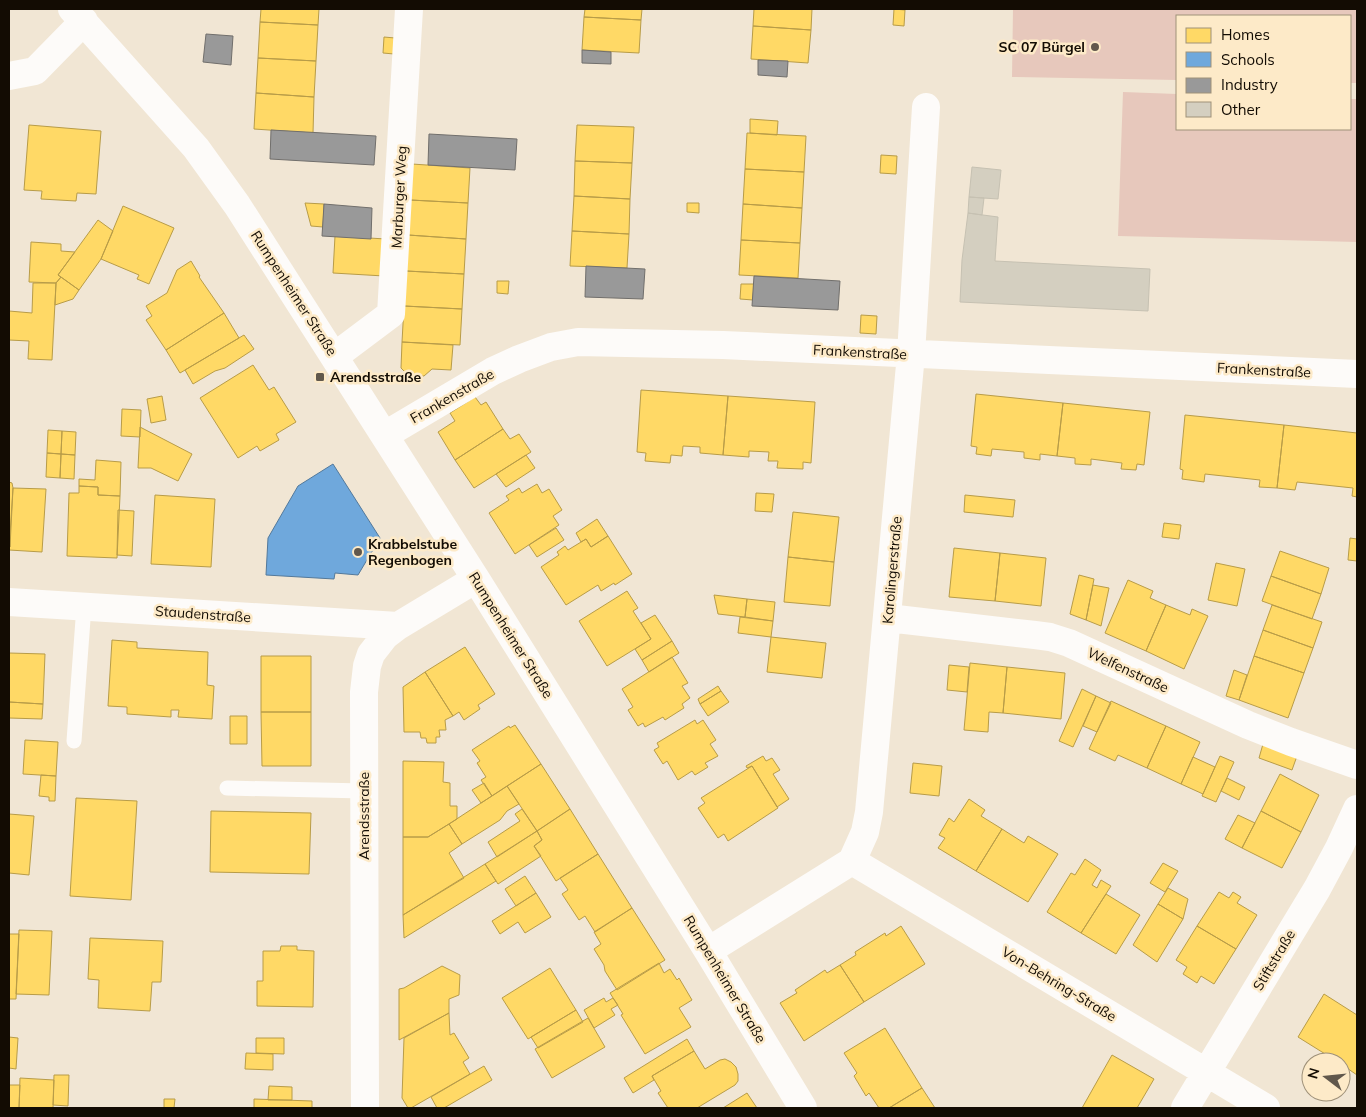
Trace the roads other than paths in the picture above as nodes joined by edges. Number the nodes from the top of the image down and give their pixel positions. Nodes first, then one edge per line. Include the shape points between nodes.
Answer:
1 (409, 9) edge
2 (78, 15) edge
3 (9, 76) edge
4 (926, 106) dead end
5 (911, 354) junction
6 (335, 356) junction
7 (1357, 374) edge
8 (385, 435) junction
9 (476, 579) junction
10 (9, 602) edge
11 (84, 606) junction
12 (888, 618) junction
13 (398, 626) junction
14 (74, 741) dead end
15 (1357, 765) edge
16 (227, 788) dead end
17 (364, 791) junction
18 (1357, 809) edge
19 (852, 861) junction
20 (708, 951) junction
21 (1207, 1073) junction
22 (365, 1108) edge
23 (803, 1108) edge
24 (1185, 1108) edge
25 (1266, 1108) edge

1 - 6 street, Marburger Weg via 391,314
2 - 3 street via 35,70
2 - 6 street, Rumpenheimer Straße via 196,148
4 - 5 street, Karolingerstraße
5 - 7 street, Frankenstraße
5 - 8 street, Frankenstraße via 578,342 551,348 493,371
5 - 12 street, Karolingerstraße
6 - 8 street, Rumpenheimer Straße
8 - 9 street, Rumpenheimer Straße
9 - 13 street, Arendsstraße
9 - 20 street, Rumpenheimer Straße
10 - 11 street, Staudenstraße
11 - 13 street, Staudenstraße
11 - 14 lane
12 - 15 street, Welfenstraße via 1034,634 1069,643 1248,725
12 - 19 street, Karolingerstraße via 869,812 865,832
13 - 17 street, Arendsstraße via 378,644 367,666
16 - 17 lane
17 - 22 street, Arendsstraße
18 - 21 street, Stiftstraße via 1316,889
19 - 20 street
19 - 21 street, Von-Behring-Straße
20 - 23 street, Rumpenheimer Straße
21 - 24 street, Stiftstraße
21 - 25 street, Von-Behring-Straße

